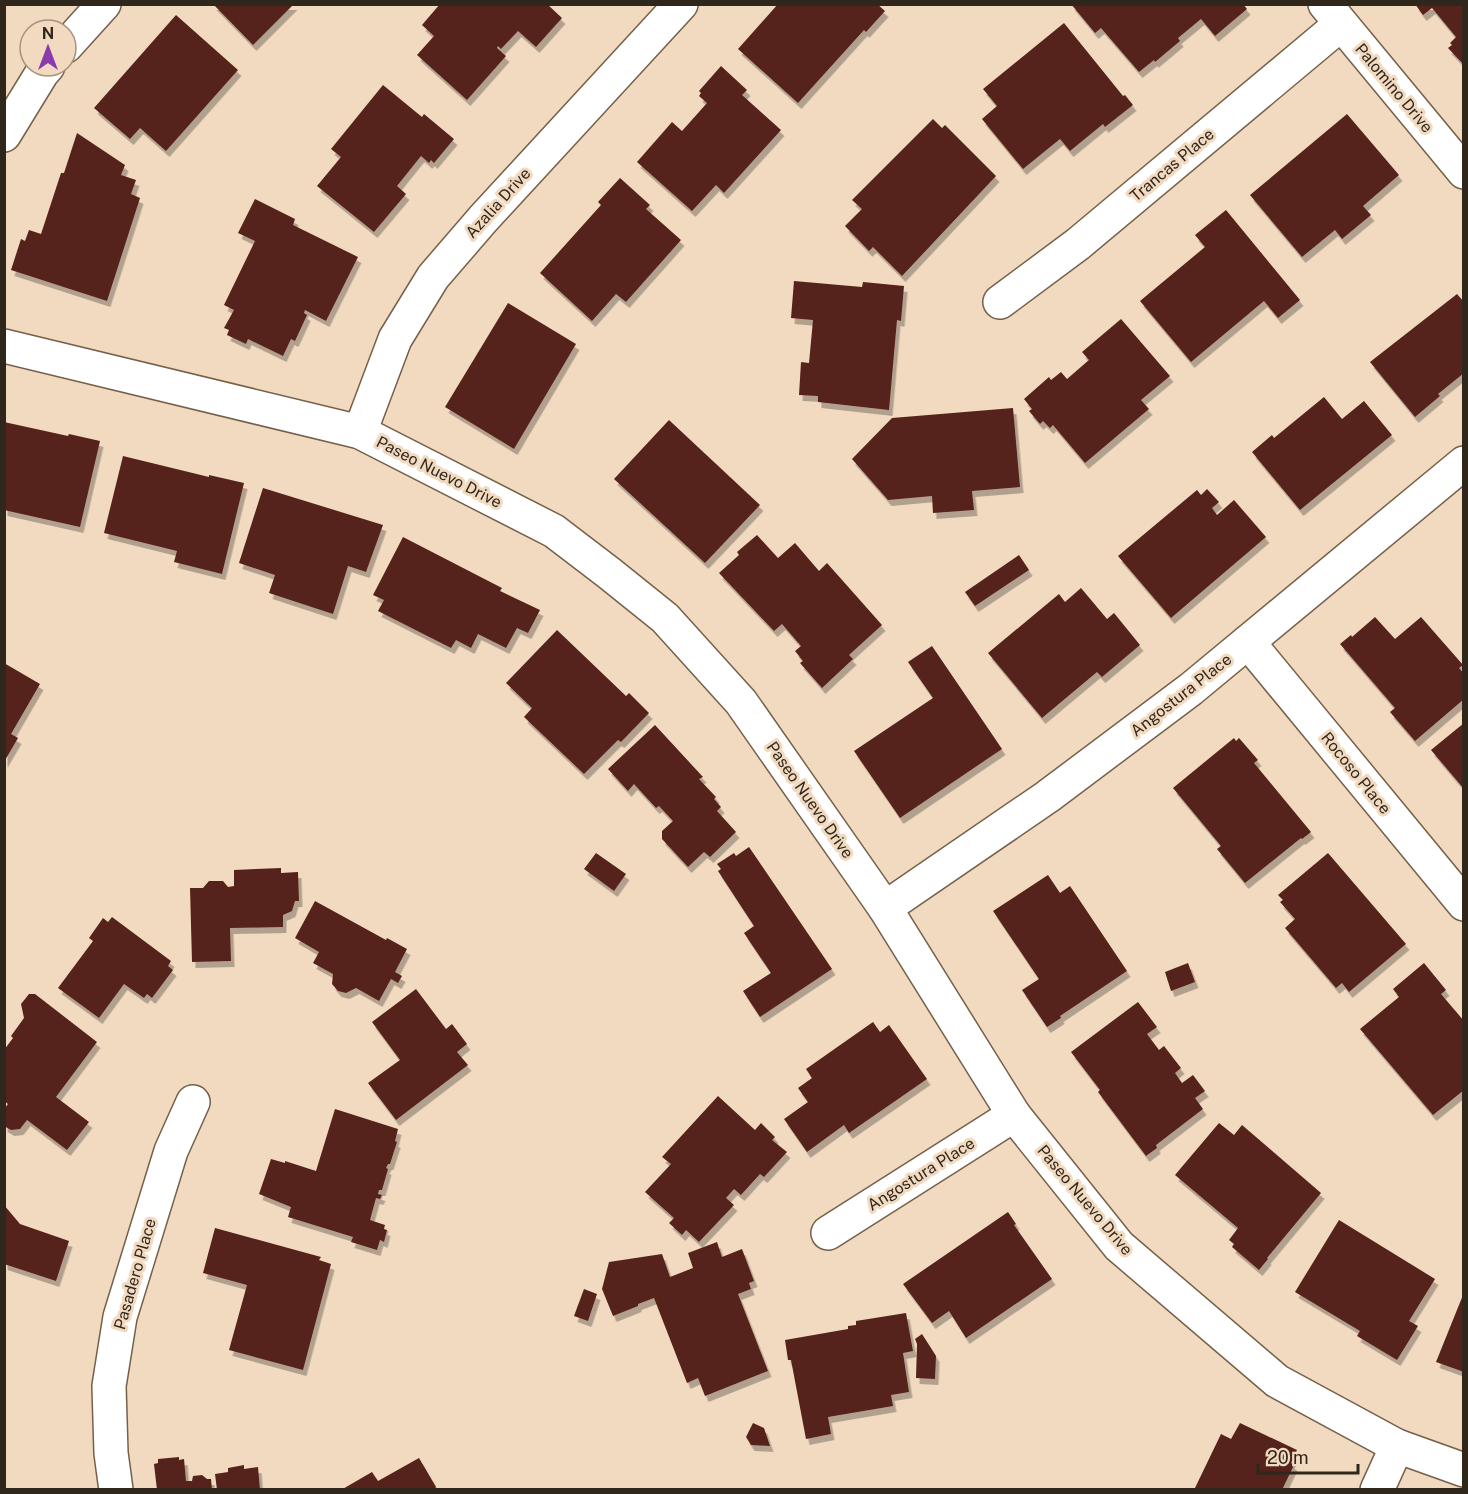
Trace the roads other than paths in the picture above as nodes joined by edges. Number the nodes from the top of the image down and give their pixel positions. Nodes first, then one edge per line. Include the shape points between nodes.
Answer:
1 (104, 4) edge
2 (681, 4) edge
3 (1333, 14) edge
4 (78, 33) edge
5 (39, 78) edge
6 (4, 135) edge
7 (1464, 172) edge
8 (1000, 302) dead end
9 (4, 346) edge
10 (360, 432) junction
11 (1464, 463) edge
12 (1248, 642) junction
13 (1464, 904) edge
14 (885, 908) junction
15 (193, 1102) dead end
16 (1014, 1115) junction
17 (828, 1233) dead end
18 (1398, 1446) junction
19 (1464, 1470) edge
20 (116, 1490) edge
21 (1377, 1490) edge

1 - 4 street
2 - 10 street, Azalia Drive via 433,278 395,339
3 - 7 street, Palomino Drive
3 - 8 street, Trancas Place via 1078,244
5 - 6 street
9 - 10 street, Paseo Nuevo Drive
10 - 14 street, Paseo Nuevo Drive via 554,531 665,618 741,702
11 - 12 street, Angostura Place
12 - 13 street, Rocoso Place
12 - 14 street, Angostura Place via 1047,797
14 - 16 street, Paseo Nuevo Drive
15 - 20 street, Pasadero Place via 171,1151 120,1317 109,1386
16 - 17 street, Angostura Place
16 - 18 street, Paseo Nuevo Drive via 1119,1246 1277,1381
18 - 19 street, Paseo Nuevo Drive
18 - 21 street

